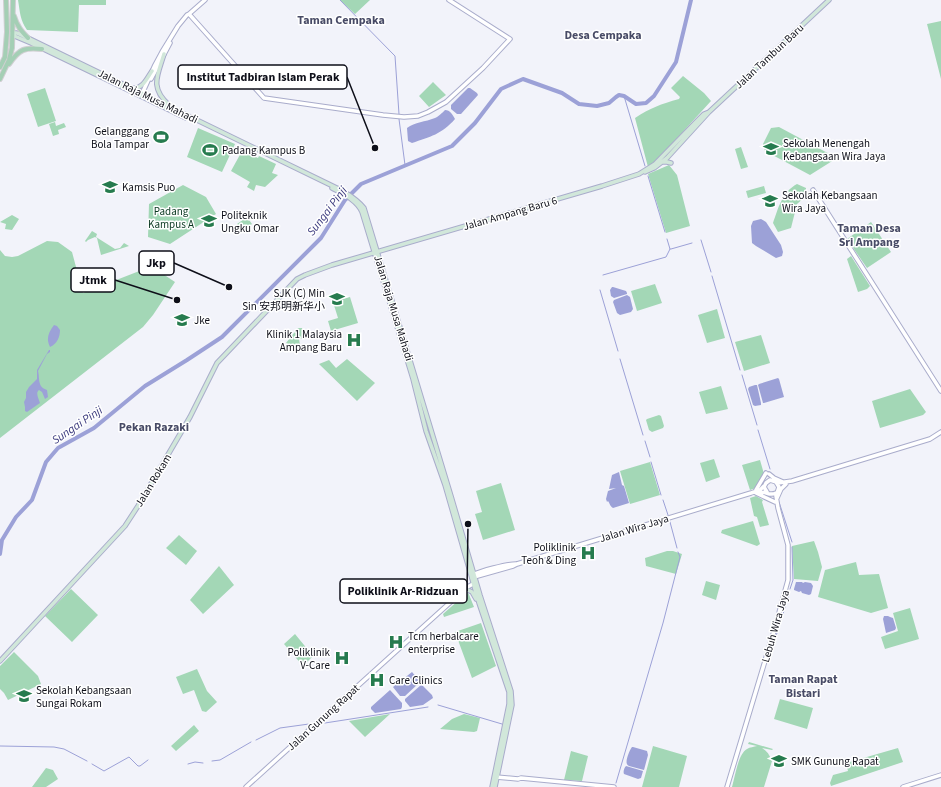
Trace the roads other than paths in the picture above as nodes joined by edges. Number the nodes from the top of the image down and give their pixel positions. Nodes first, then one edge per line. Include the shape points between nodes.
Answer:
1 (7, 0) edge
2 (13, 0) edge
3 (205, 0) edge
4 (449, 0) edge
5 (829, 0) edge
6 (13, 12) junction
7 (189, 14) junction
8 (12, 34) junction
9 (28, 38) junction
10 (42, 49) junction
11 (164, 54) junction
12 (5, 57) junction
13 (0, 67) edge
14 (5, 71) junction
15 (152, 71) junction
16 (0, 79) edge
17 (126, 86) junction
18 (142, 94) junction
19 (172, 108) junction
20 (709, 112) junction
21 (673, 146) junction
22 (667, 157) junction
23 (671, 163) dead end
24 (659, 164) junction
25 (650, 168) junction
26 (642, 172) junction
27 (813, 190) dead end
28 (343, 192) junction
29 (376, 252) junction
30 (289, 287) joint
31 (413, 379) junction
32 (941, 390) edge
33 (425, 412) junction
34 (941, 432) edge
35 (430, 439) junction
36 (784, 483) junction
37 (778, 485) junction
38 (764, 486) junction
39 (754, 492) junction
40 (768, 493) junction
41 (776, 493) junction
42 (776, 502) junction
43 (473, 576) junction
44 (475, 586) junction
45 (464, 591) junction
46 (454, 599) junction
47 (478, 603) junction
48 (0, 662) edge
49 (941, 774) edge
50 (496, 776) junction
51 (246, 787) edge
52 (492, 787) edge
53 (495, 787) edge
54 (614, 787) edge
55 (727, 787) edge
56 (903, 787) edge

1 - 8 main road via 9,32
1 - 12 main road
2 - 6 main road
3 - 7 street
4 - 7 street via 510,39 446,102 418,116 404,117 264,98
5 - 20 main road, Jalan Tambun Baru
6 - 8 main road
6 - 9 main road via 18,27
7 - 11 street
7 - 15 street via 178,26
8 - 9 main road, Jalan Raja Musa Mahadi via 17,33
8 - 10 main road, Jalan Raja Musa Mahadi
8 - 12 main road
8 - 14 main road via 12,48
9 - 17 main road, Jalan Raja Musa Mahadi
10 - 14 main road via 23,49
10 - 18 main road, Jalan Raja Musa Mahadi
11 - 18 street
11 - 19 main road via 156,84 160,94
12 - 13 main road
14 - 16 main road
15 - 17 main road via 139,87
15 - 18 street
17 - 18 main road, Jalan Raja Musa Mahadi
18 - 19 main road, Jalan Raja Musa Mahadi
18 - 28 main road, Jalan Raja Musa Mahadi
19 - 28 main road, Jalan Raja Musa Mahadi
20 - 21 main road, Jalan Tambun Baru
20 - 22 main road, Jalan Tambun Baru
21 - 22 main road
21 - 25 main road, Jalan Ampang Baru 6
22 - 24 main road, Jalan Ampang Baru 6
22 - 25 main road
23 - 24 main road
24 - 26 main road, Jalan Ampang Baru 6 via 651,170
25 - 26 main road, Jalan Ampang Baru 6
26 - 29 main road, Jalan Ampang Baru 6
27 - 32 street
28 - 29 main road, Jalan Raja Musa Mahadi via 353,198 360,208
29 - 30 main road, Jalan Ampang Baru 6 via 301,276
29 - 31 main road, Jalan Raja Musa Mahadi
29 - 33 main road, Jalan Raja Musa Mahadi
30 - 48 main road, Jalan Rokam via 217,363 190,417 125,526
31 - 33 main road via 421,407
31 - 35 main road, Jalan Raja Musa Mahadi
33 - 35 main road via 423,414
33 - 43 main road, Jalan Raja Musa Mahadi
34 - 36 street via 930,439
35 - 43 main road, Jalan Raja Musa Mahadi
36 - 37 street
36 - 39 street via 767,474
36 - 42 street
37 - 38 street via 770,480
37 - 41 street
38 - 39 street, Jalan Wira Jaya
38 - 40 street
39 - 40 street, Jalan Wira Jaya
39 - 42 street
39 - 43 street, Jalan Wira Jaya
40 - 41 street
40 - 42 street, Lebuh Wira Jaya
41 - 42 street, Lebuh Wira Jaya
42 - 55 street, Lebuh Wira Jaya via 788,545 788,580
43 - 44 main road, Jalan Raja Musa Mahadi
44 - 45 street, Jalan Gunung Rapat
44 - 46 street, Jalan Gunung Rapat via 462,590
44 - 47 main road, Jalan Raja Musa Mahadi
44 - 50 main road, Jalan Raja Musa Mahadi via 512,698
45 - 46 street, Jalan Gunung Rapat
45 - 47 main road via 472,592
46 - 51 street, Jalan Gunung Rapat
47 - 50 main road, Jalan Raja Musa Mahadi via 507,685 509,698
49 - 56 street
50 - 52 main road, Jalan Raja Musa Mahadi
50 - 53 main road, Jalan Raja Musa Mahadi
50 - 54 street

